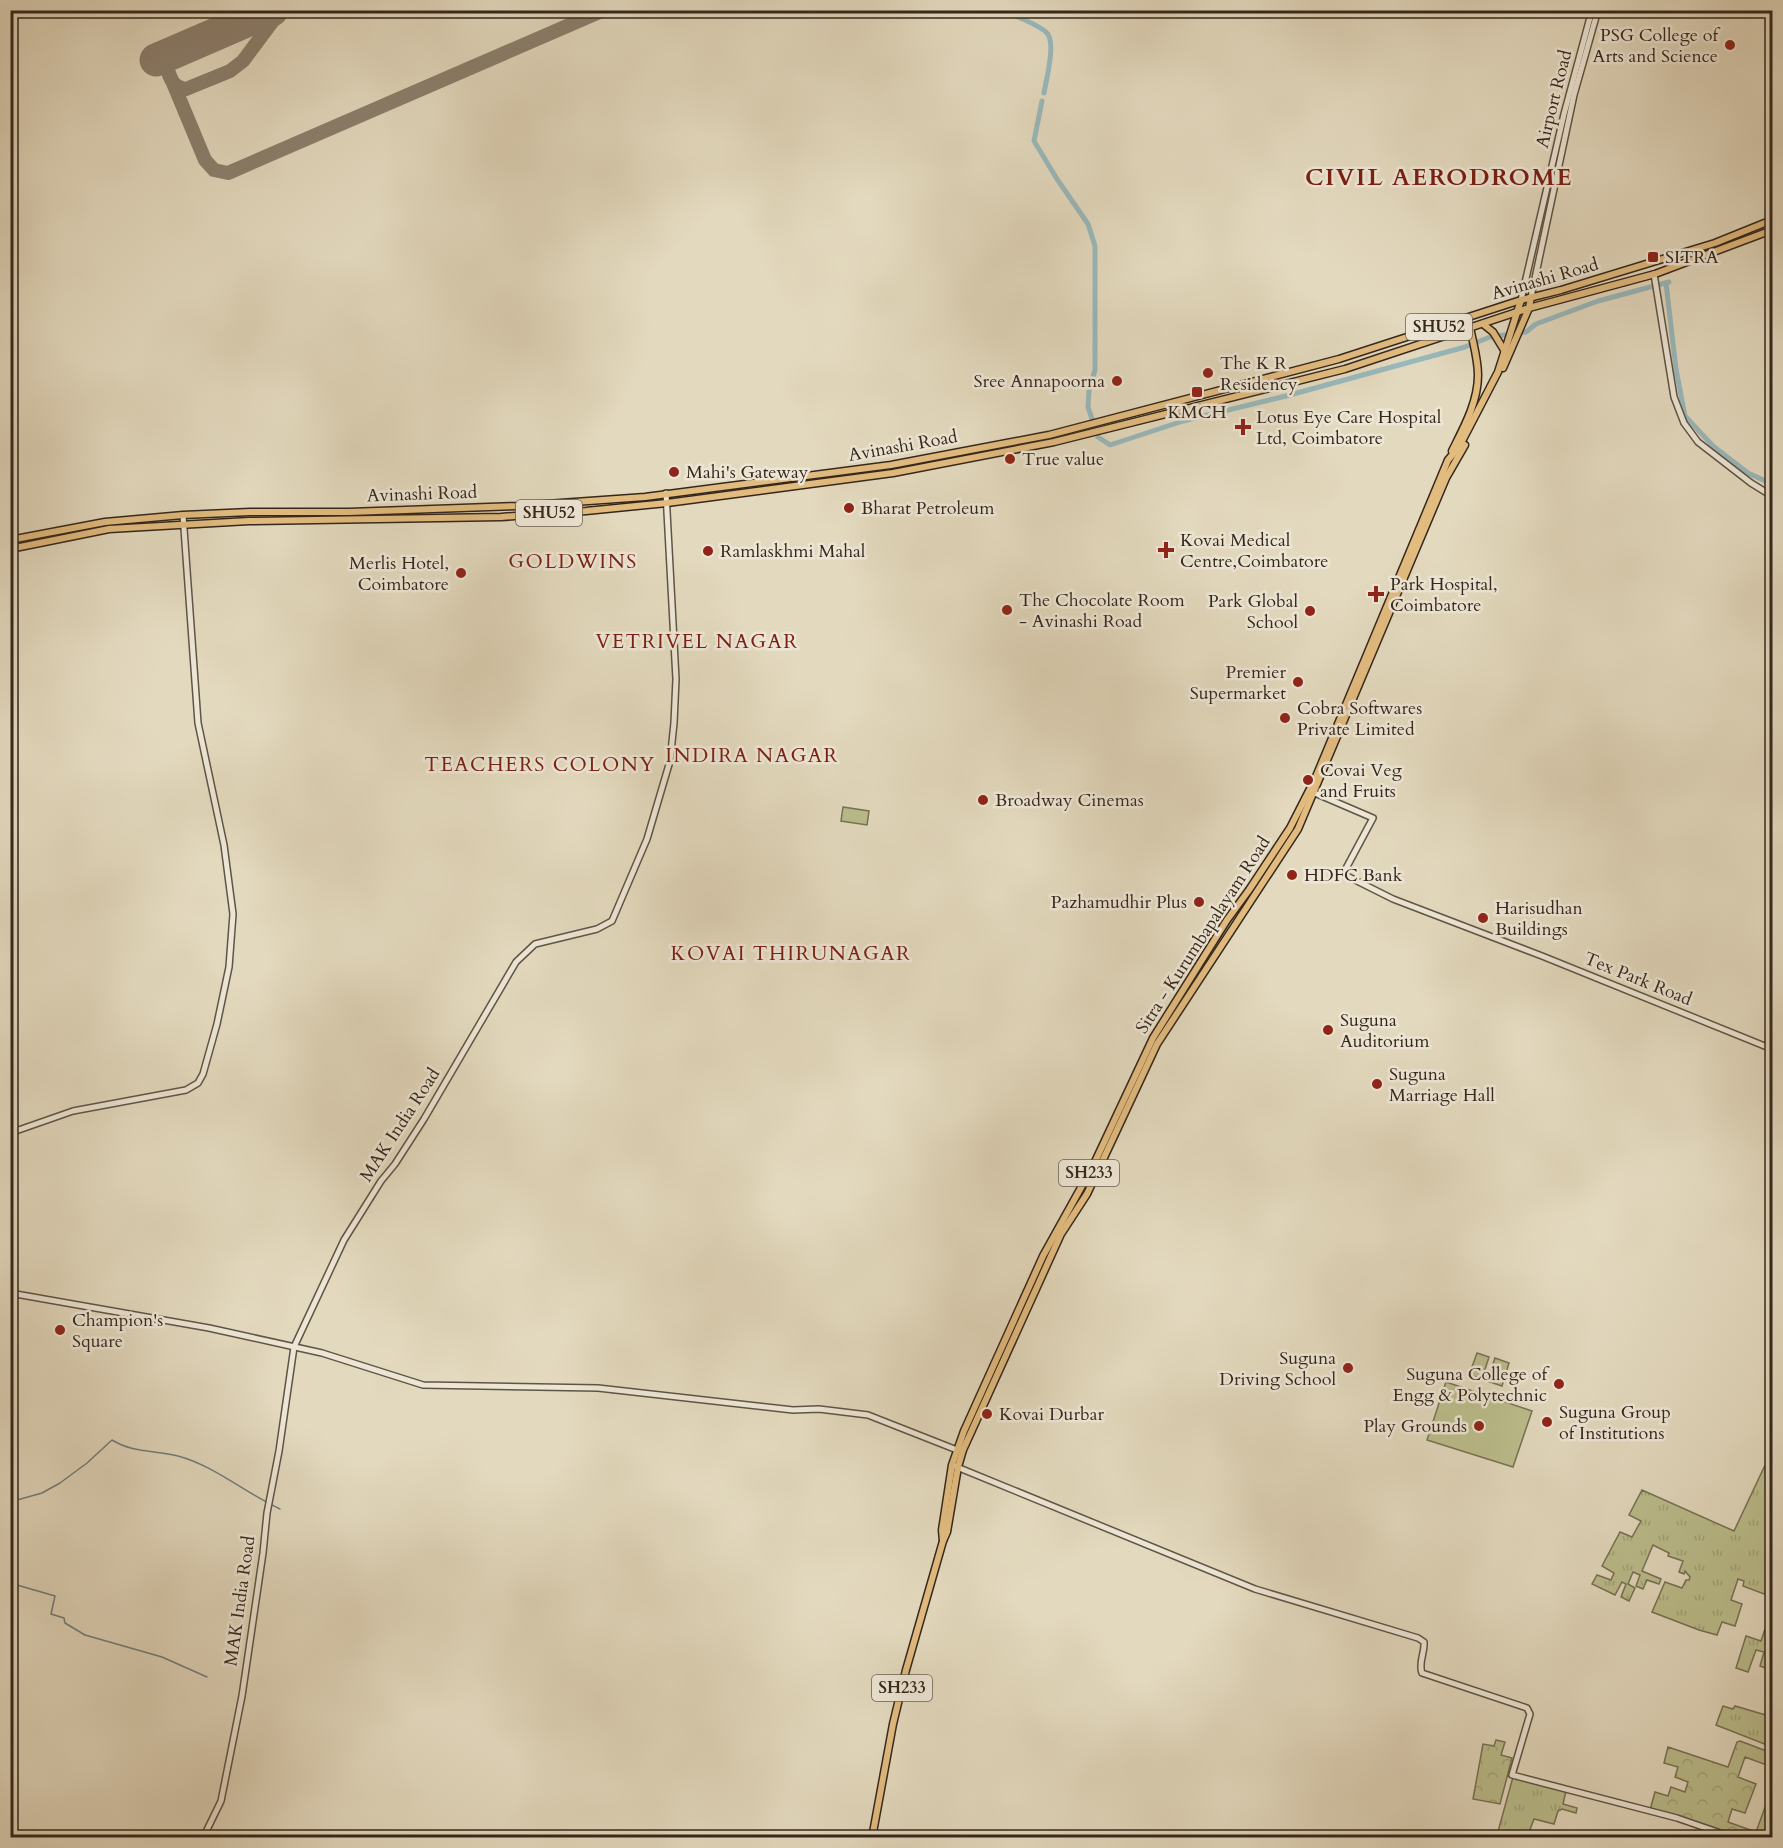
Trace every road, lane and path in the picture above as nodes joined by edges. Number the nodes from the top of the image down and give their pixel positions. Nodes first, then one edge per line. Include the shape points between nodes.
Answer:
1 (1592, 10) edge
2 (1599, 10) edge
3 (1773, 220) edge
4 (1773, 230) edge
5 (1654, 274) junction
6 (1531, 297) junction
7 (1521, 300) junction
8 (1529, 308) junction
9 (1518, 312) junction
10 (1483, 324) junction
11 (1471, 330) junction
12 (1505, 348) junction
13 (1342, 358) junction
14 (1345, 369) junction
15 (1102, 426) junction
16 (1083, 430) junction
17 (1450, 463) junction
18 (666, 494) junction
19 (1773, 496) edge
20 (667, 503) junction
21 (183, 515) junction
22 (184, 524) junction
23 (10, 540) edge
24 (10, 549) edge
25 (1312, 791) junction
26 (1773, 1049) edge
27 (10, 1133) edge
28 (10, 1293) edge
29 (294, 1347) junction
30 (957, 1450) junction
31 (955, 1466) junction
32 (202, 1838) edge
33 (872, 1838) edge
34 (1735, 1838) edge

1 - 7 street, Airport Road
2 - 6 street, Airport Road via 1574,95
3 - 6 main road, Avinashi Road / SHU52 via 1715,243
4 - 5 main road, Avinashi Road / SHU52
5 - 8 main road, Avinashi Road / SHU52
5 - 19 street via 1674,397 1684,423 1698,442
6 - 7 main road, Avinashi Road / SHU52
6 - 8 main road, Sitra - Kurumbapalayam Road / SH233
7 - 9 main road, Sitra - Kurumbapalayam Road / SH233
7 - 13 main road, Avinashi Road / SHU52
8 - 9 main road, Avinashi Road / SHU52
8 - 17 main road, Sitra - Kurumbapalayam Road / SH233 via 1516,341
9 - 10 main road, Avinashi Road / SHU52
9 - 12 main road, Sitra - Kurumbapalayam Road / SH233
10 - 11 main road, Avinashi Road / SHU52
10 - 12 main road
11 - 14 main road, Avinashi Road / SHU52
11 - 17 main road via 1478,374 1476,391
12 - 17 main road, Sitra - Kurumbapalayam Road / SH233 via 1498,372
13 - 14 main road
13 - 15 main road, Avinashi Road / SHU52
14 - 15 main road, Avinashi Road / SHU52 via 1123,426
15 - 16 main road, Avinashi Road / SHU52
16 - 18 main road, Avinashi Road / SHU52 via 891,465
16 - 20 main road, Avinashi Road / SHU52 via 1054,442 892,473
17 - 25 main road, Sitra - Kurumbapalayam Road / SH233
18 - 20 street, MAK India Road
18 - 21 main road, Avinashi Road / SHU52 via 518,506
20 - 22 main road, Avinashi Road / SHU52 via 501,517
20 - 29 street, MAK India Road via 676,678 670,761 646,839 612,921 597,929 535,944 516,962 424,1119 344,1240
21 - 22 street
21 - 23 main road, Avinashi Road / SHU52 via 105,522
22 - 24 main road, Avinashi Road / SHU52 via 98,531
22 - 27 street via 198,723 224,845 233,914 227,979 203,1074 198,1083 186,1090 73,1111
25 - 26 street, Tex Park Road via 1373,818 1343,874 1355,881
25 - 30 main road, Sitra - Kurumbapalayam Road / SH233 via 1153,1038 1093,1166 1043,1256
25 - 31 main road via 1292,838 1157,1044 1087,1194 1061,1233
28 - 29 street
29 - 30 street via 423,1385 598,1388 867,1415
29 - 32 street, MAK India Road via 238,1716 221,1801
30 - 31 main road, Sitra - Kurumbapalayam Road / SH233
31 - 33 main road, Sitra - Kurumbapalayam Road / SH233 via 943,1541 906,1670
31 - 34 street via 1255,1589 1418,1638 1424,1642 1422,1673 1527,1708 1530,1714 1512,1775 1677,1818

